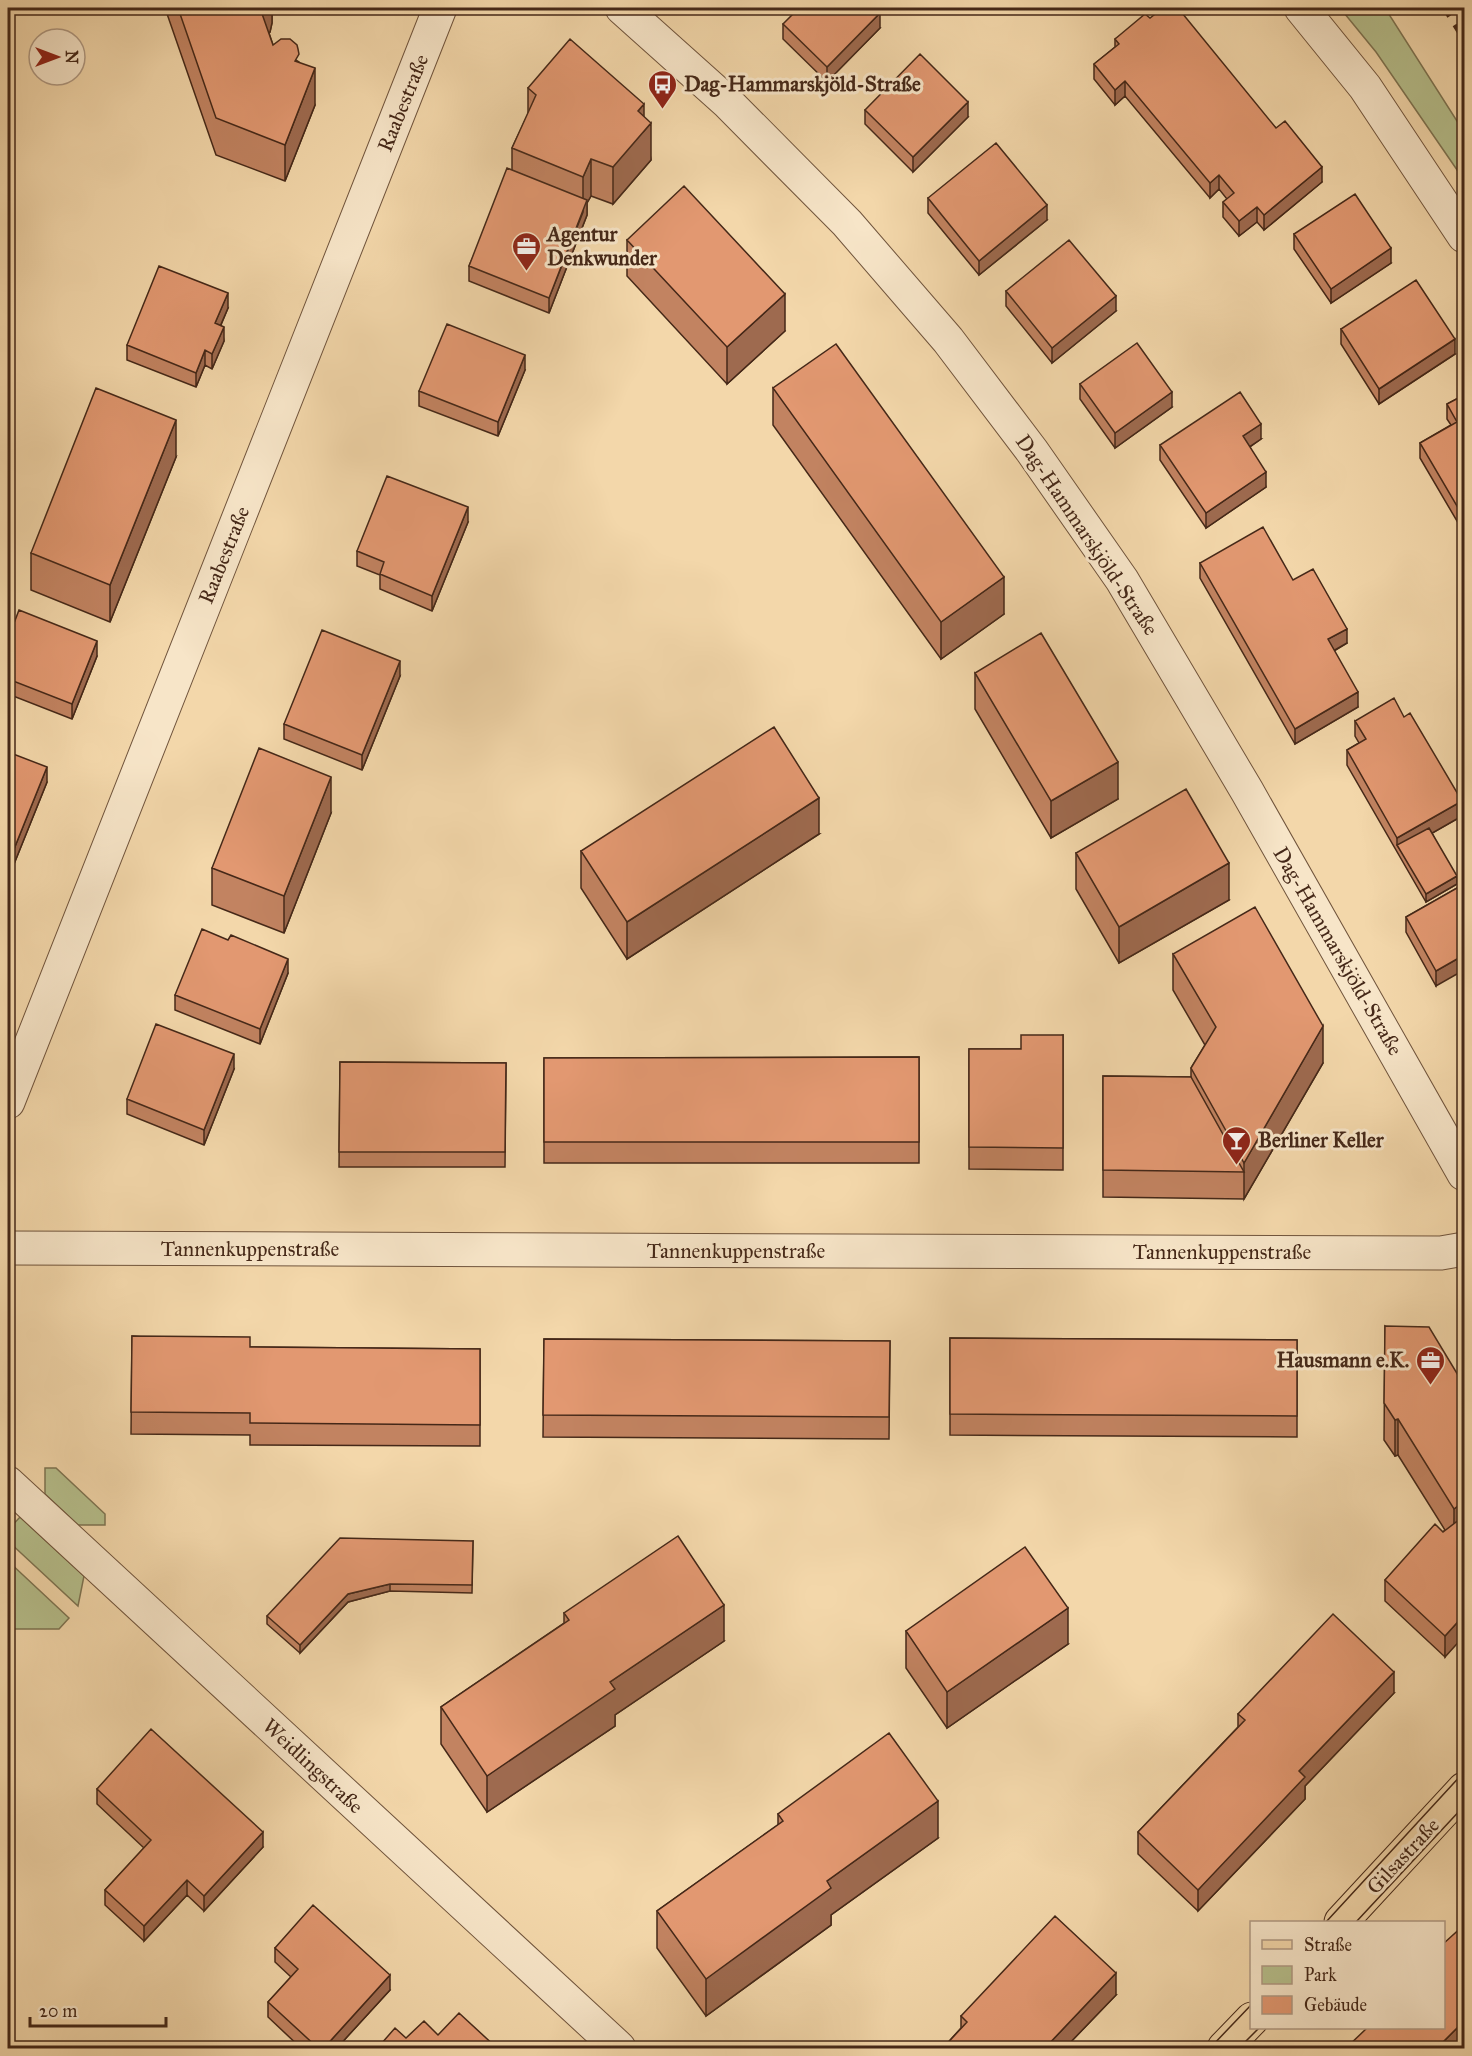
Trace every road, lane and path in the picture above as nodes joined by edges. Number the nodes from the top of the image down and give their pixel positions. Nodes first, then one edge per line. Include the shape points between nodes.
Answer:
1 (440, 8) edge
2 (622, 8) edge
3 (1301, 8) edge
4 (1464, 236) edge
5 (8, 1102) edge
6 (1464, 1174) edge
7 (8, 1248) edge
8 (1464, 1249) edge
9 (8, 1483) edge
10 (1464, 1789) edge
11 (1343, 1921) edge
12 (1250, 2020) edge
13 (619, 2049) edge
14 (1224, 2049) edge

1 - 5 street, Raabestraße
2 - 6 street, Dag-Hammarskjöld-Straße via 727,102 847,223 948,340 1032,451 1122,580 1253,801
3 - 4 street via 1365,87
7 - 8 street, Tannenkuppenstraße via 1441,1253
9 - 13 street, Weidlingstraße
10 - 11 main road, Gilsastraße
12 - 14 main road

